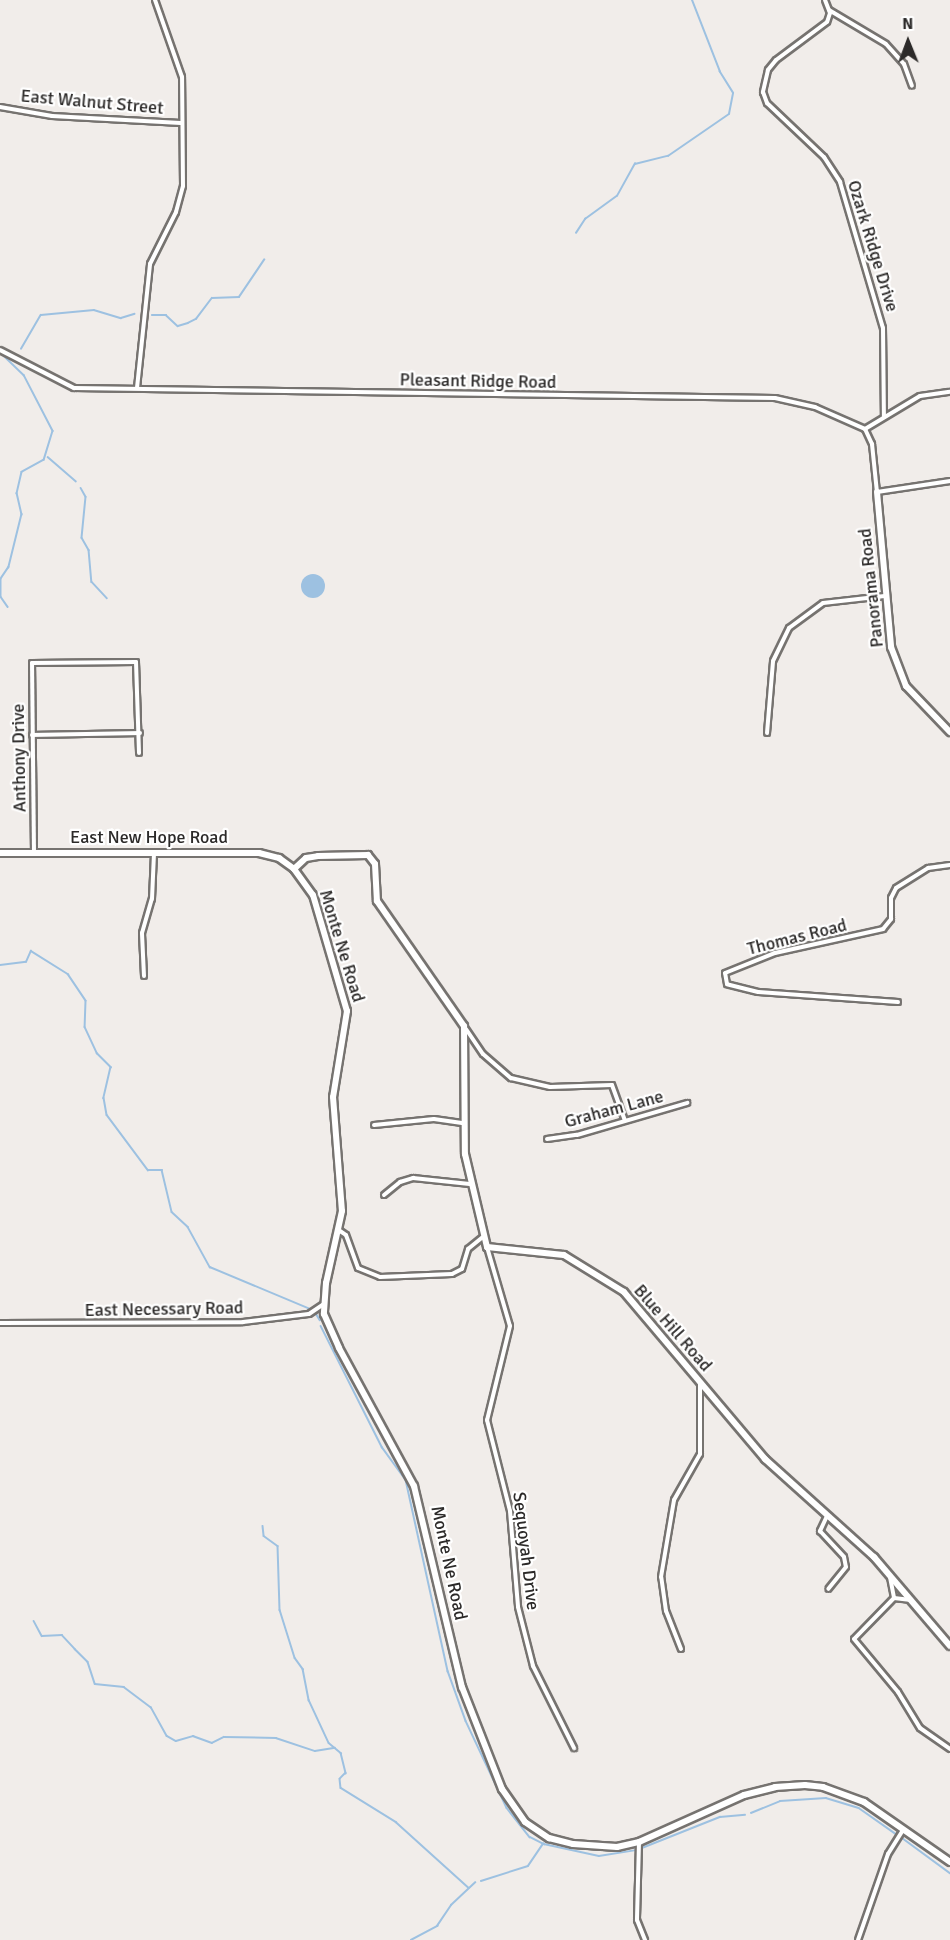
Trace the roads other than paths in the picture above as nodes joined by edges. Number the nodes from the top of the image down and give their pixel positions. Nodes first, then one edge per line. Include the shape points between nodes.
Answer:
1 (155, 0) edge
2 (825, 0) edge
3 (828, 10) junction
4 (912, 86) dead end
5 (0, 107) edge
6 (181, 123) junction
7 (0, 350) edge
8 (138, 388) junction
9 (950, 392) edge
10 (884, 417) junction
11 (865, 429) junction
12 (950, 481) edge
13 (877, 492) junction
14 (885, 596) junction
15 (950, 732) edge
16 (140, 733) junction
17 (767, 733) dead end
18 (32, 735) junction
19 (139, 753) dead end
20 (154, 852) junction
21 (34, 853) junction
22 (0, 854) edge
23 (950, 865) edge
24 (294, 868) junction
25 (144, 976) dead end
26 (898, 1002) dead end
27 (464, 1026) junction
28 (687, 1103) dead end
29 (625, 1120) junction
30 (464, 1123) junction
31 (374, 1125) dead end
32 (547, 1138) dead end
33 (470, 1184) junction
34 (384, 1195) dead end
35 (340, 1231) junction
36 (483, 1237) junction
37 (487, 1247) junction
38 (324, 1304) junction
39 (0, 1323) edge
40 (700, 1382) junction
41 (828, 1515) junction
42 (890, 1575) junction
43 (828, 1589) dead end
44 (894, 1598) junction
45 (913, 1600) junction
46 (950, 1646) edge
47 (681, 1649) dead end
48 (574, 1748) dead end
49 (950, 1749) edge
50 (903, 1829) junction
51 (639, 1842) junction
52 (950, 1862) edge
53 (645, 1940) edge
54 (858, 1940) edge

1 - 6 street via 180,68
2 - 3 street
3 - 4 street via 886,44 903,64
3 - 10 street, Ozark Ridge Drive via 827,22 768,70 763,92 767,103 824,157 840,182 884,328
5 - 6 street, East Walnut Street via 52,116
6 - 8 street via 181,201 150,264
7 - 8 street, Pleasant Ridge Road via 64,385
8 - 11 street, Pleasant Ridge Road via 775,398 815,407
9 - 10 street via 920,396
10 - 11 street
11 - 13 street via 872,444
12 - 13 street
13 - 14 street, Panorama Road
14 - 15 street, Panorama Road via 891,647 906,686
14 - 17 street via 823,603 789,628 773,661
16 - 18 street
16 - 18 street, Anthony Drive via 139,667 130,660 32,663
16 - 19 street
18 - 21 street, Anthony Drive
20 - 21 street, East New Hope Road
20 - 24 street, East New Hope Road via 259,852
20 - 25 street via 152,899 142,933
21 - 22 street, East New Hope Road
23 - 26 street, Thomas Road via 928,868 896,888 891,898 891,919 883,929 775,952 725,974 727,984 758,992
24 - 27 street via 306,858 368,855 375,864 377,901
24 - 35 street, Monte Ne Road via 313,895 347,1011 333,1097 342,1195
27 - 29 street via 483,1054 511,1078 550,1087 612,1085
27 - 30 street
28 - 29 street, Graham Lane
29 - 32 street, Graham Lane via 578,1135
30 - 31 street via 434,1119
30 - 33 street
33 - 34 street via 413,1178 400,1182
33 - 36 street
35 - 36 street via 346,1235 358,1268 380,1277 452,1274 462,1269 468,1249
35 - 38 street, Monte Ne Road
36 - 37 street
37 - 40 street, Blue Hill Road via 553,1252 596,1273 635,1303
37 - 48 street, Sequoyah Drive via 510,1326 487,1420 510,1511 517,1601 533,1666
38 - 39 street, East Necessary Road via 309,1314 227,1323
38 - 51 street, Monte Ne Road via 339,1348 414,1486 462,1687 502,1789 525,1822 549,1838 595,1847
40 - 41 street, Blue Hill Road via 765,1459
40 - 47 street via 700,1454 674,1500 660,1577 666,1611
41 - 42 street, Blue Hill Road
41 - 43 street via 820,1531 844,1557 846,1567
42 - 44 street
42 - 45 street, Blue Hill Road
44 - 45 street
44 - 49 street via 854,1639 898,1692 920,1728
45 - 46 street, Blue Hill Road
50 - 51 street, Monte Ne Road via 847,1794 824,1787 793,1785 744,1795
50 - 52 street, Monte Ne Road
50 - 54 street via 888,1854
51 - 53 street via 638,1920

